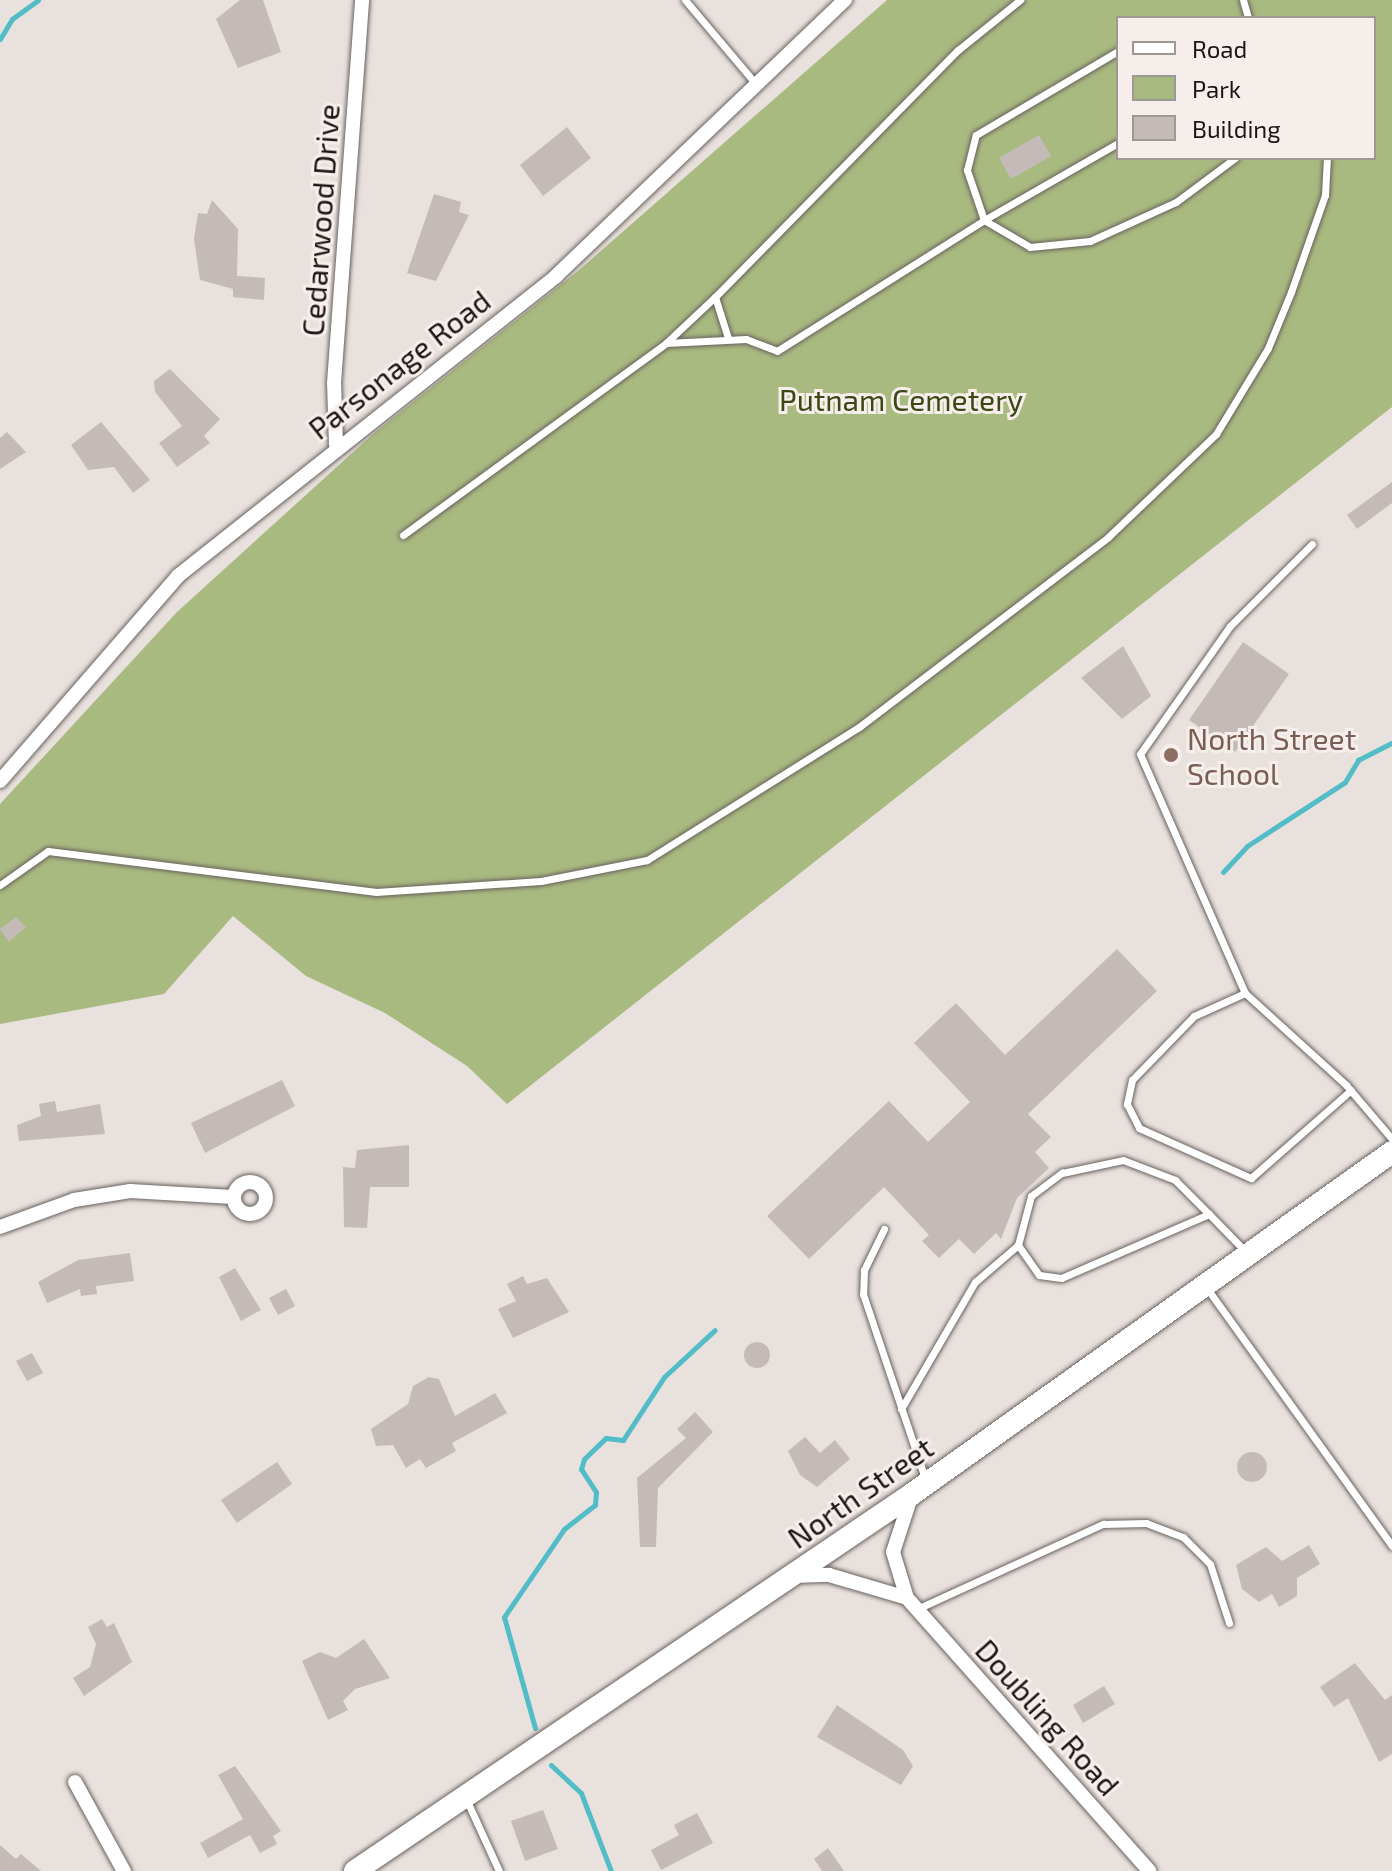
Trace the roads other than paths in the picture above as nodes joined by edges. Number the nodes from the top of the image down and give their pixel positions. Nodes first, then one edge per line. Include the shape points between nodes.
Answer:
1 (362, 0) edge
2 (685, 0) edge
3 (845, 0) edge
4 (1020, 0) edge
5 (1116, 52) edge
6 (756, 84) junction
7 (1116, 144) edge
8 (1232, 160) edge
9 (1327, 160) edge
10 (984, 220) junction
11 (715, 297) junction
12 (728, 338) junction
13 (666, 343) junction
14 (336, 445) junction
15 (403, 535) dead end
16 (1312, 544) dead end
17 (0, 781) edge
18 (0, 885) edge
19 (1245, 993) junction
20 (1351, 1090) junction
21 (1392, 1139) edge
22 (1392, 1152) edge
23 (233, 1197) dead end
24 (1209, 1214) junction
25 (0, 1227) edge
26 (884, 1229) dead end
27 (1018, 1245) junction
28 (1247, 1254) junction
29 (1205, 1285) junction
30 (901, 1409) junction
31 (919, 1488) junction
32 (1392, 1546) edge
33 (792, 1576) junction
34 (912, 1604) junction
35 (1229, 1623) dead end
36 (75, 1782) dead end
37 (467, 1801) junction
38 (124, 1871) edge
39 (355, 1871) edge
40 (499, 1871) edge
41 (1149, 1871) edge

1 - 14 street, Cedarwood Drive via 334,383
2 - 6 lane
3 - 6 street, Parsonage Road
4 - 11 lane via 958,50
5 - 10 lane via 976,135 967,170
6 - 14 street, Parsonage Road via 556,276
7 - 10 lane
8 - 10 lane via 1176,202 1090,241 1030,247
9 - 18 lane via 1325,195 1291,292 1268,348 1216,434 1108,537 859,727 647,860 541,881 376,892 48,851
10 - 12 lane via 777,351
11 - 12 lane
11 - 13 lane
12 - 13 lane
13 - 15 lane
14 - 17 street, Parsonage Road via 178,576
16 - 19 lane via 1230,626 1140,754
19 - 20 lane
19 - 20 lane via 1194,1016 1132,1080 1127,1104 1139,1128 1251,1178
20 - 21 lane
22 - 28 main road, North Street
23 - 25 street via 130,1191 74,1200
24 - 27 lane via 1061,1278 1039,1275
24 - 27 lane via 1175,1180 1151,1168 1123,1160 1087,1165 1031,1196
24 - 28 lane
26 - 30 lane via 864,1270 863,1294
27 - 30 lane via 975,1282
28 - 29 main road, North Street
29 - 31 main road, North Street
29 - 32 lane
30 - 31 lane
31 - 33 main road, North Street
31 - 34 street, Doubling Road via 893,1552
33 - 34 street via 829,1575
33 - 37 main road, North Street
34 - 35 lane via 1103,1524 1146,1523 1183,1537 1210,1564
34 - 41 street, Doubling Road
36 - 38 street
37 - 39 main road, North Street
37 - 40 lane

